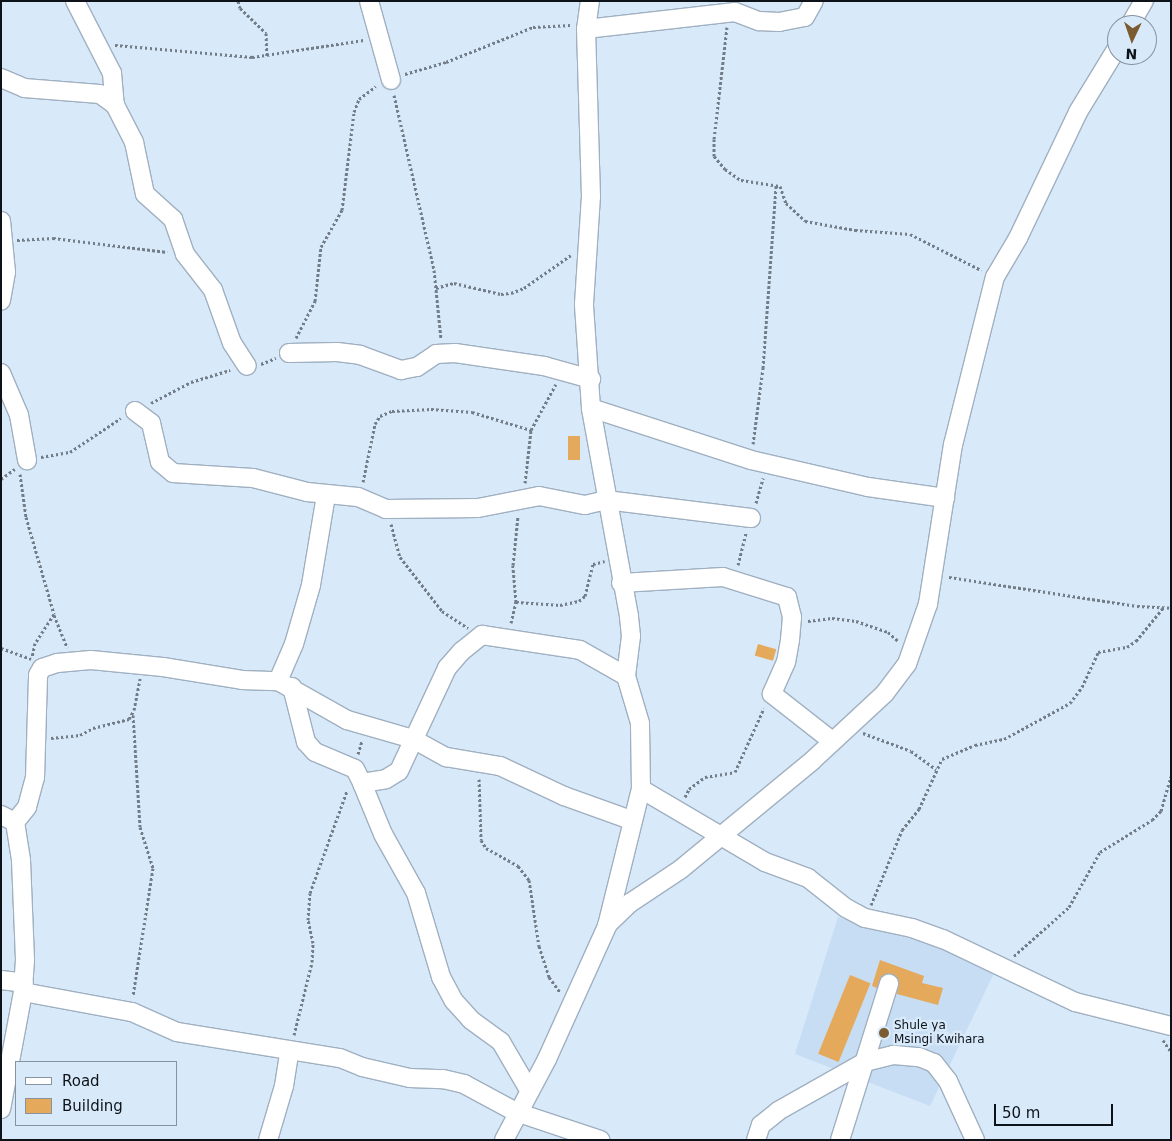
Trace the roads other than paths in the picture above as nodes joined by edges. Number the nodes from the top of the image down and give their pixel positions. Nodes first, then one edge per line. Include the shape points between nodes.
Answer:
1 (75, 1) edge
2 (369, 1) edge
3 (590, 1) edge
4 (814, 1) edge
5 (1144, 1) edge
6 (1136, 15) edge
7 (587, 26) junction
8 (1107, 64) edge
9 (1, 78) edge
10 (391, 80) road end
11 (115, 105) junction
12 (1, 221) edge
13 (1, 301) edge
14 (289, 353) road end
15 (248, 366) road end
16 (1, 373) edge
17 (590, 379) junction
18 (591, 408) junction
19 (135, 411) road end
20 (23, 463) road end
21 (326, 495) junction
22 (945, 498) junction
23 (606, 500) junction
24 (751, 518) dead end
25 (621, 583) junction
26 (626, 676) junction
27 (285, 684) junction
28 (413, 739) junction
29 (832, 741) junction
30 (358, 776) junction
31 (641, 789) junction
32 (8, 819) edge
33 (631, 820) junction
34 (722, 837) junction
35 (607, 926) junction
36 (1, 980) edge
37 (889, 984) dead end
38 (23, 987) junction
39 (1171, 1026) edge
40 (290, 1050) junction
41 (865, 1062) junction
42 (529, 1090) junction
43 (1, 1109) edge
44 (516, 1112) junction
45 (268, 1140) edge
46 (504, 1140) edge
47 (600, 1140) edge
48 (756, 1140) edge
49 (840, 1140) edge
50 (975, 1140) edge

1 - 11 street via 85,26 112,73
2 - 10 street
3 - 7 street
4 - 7 street via 805,17 779,22 766,23 741,12 728,12
5 - 6 street
7 - 17 street via 591,197 584,304
8 - 22 street via 1078,112 1018,238 995,277 953,445
9 - 11 street via 24,88 100,94
11 - 15 street via 134,142 145,194 173,219 185,254 213,290 232,343
12 - 13 street via 6,240 6,272
14 - 17 street via 360,355 401,370 417,367 443,353 562,370
16 - 20 street via 19,415
17 - 18 street
18 - 22 street via 750,460 868,487
18 - 23 street
19 - 21 street via 151,423 157,456 166,470 253,478
21 - 23 street via 358,497 386,509 478,508 524,498 547,497 585,505
21 - 27 street via 312,578
22 - 29 street via 933,576 916,644 899,676
23 - 24 street
23 - 25 street
25 - 26 street via 631,636
25 - 29 street via 723,577 787,597 792,617 786,662 772,694
26 - 28 street via 580,650 486,635 462,651 447,668
26 - 31 street via 640,723
27 - 28 street via 331,712 365,726
27 - 30 street via 310,747
27 - 32 street via 146,665 70,661 37,663 38,739 32,793 27,807
28 - 30 street via 395,774
28 - 33 street via 446,757 500,766 564,796
29 - 34 street
30 - 42 street via 383,834 416,893 427,938 454,1002 471,1020 501,1042
31 - 33 street
31 - 34 street
32 - 38 street via 21,860
33 - 35 street
34 - 35 street via 630,903
34 - 39 street via 765,862 808,878 846,908 865,918 912,928 1004,966 1075,1002
35 - 42 street via 547,1059
36 - 38 street
37 - 41 street
38 - 40 street via 132,1012 177,1032
38 - 43 street
40 - 44 street via 340,1058 362,1067 410,1078 442,1079 464,1084
40 - 45 street via 284,1086
41 - 48 street via 778,1111 761,1126
41 - 49 street
41 - 50 street via 894,1055 919,1057 934,1063 948,1081
42 - 44 street
44 - 46 street
44 - 47 street

